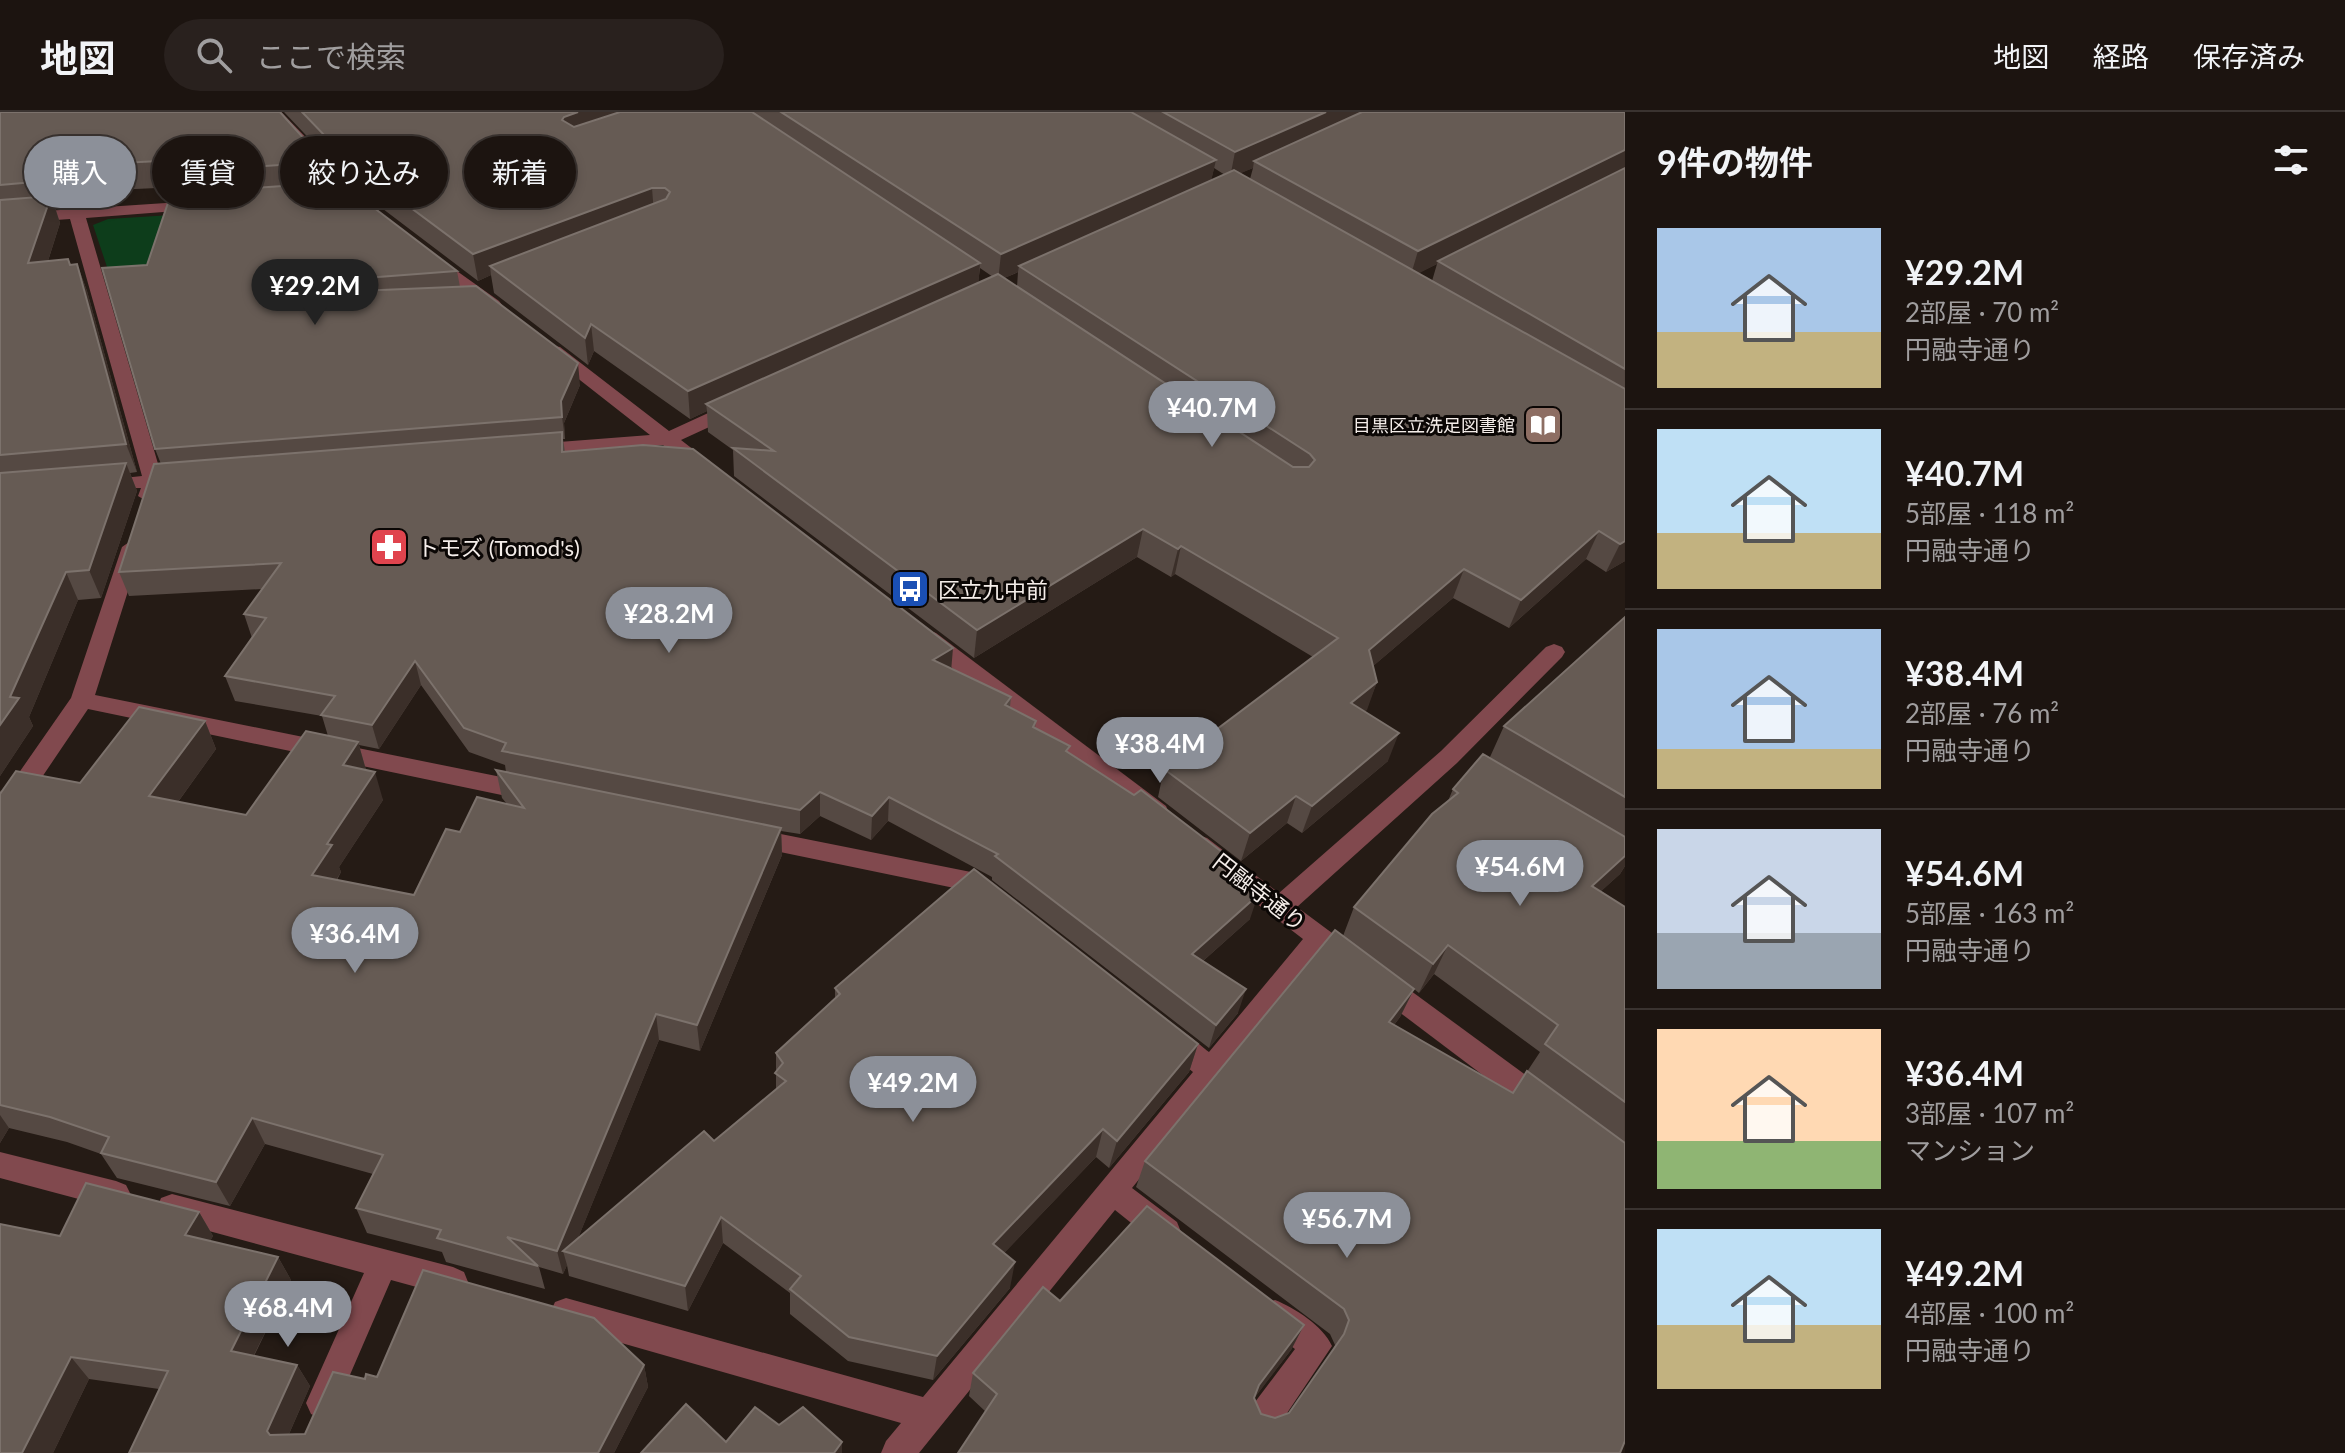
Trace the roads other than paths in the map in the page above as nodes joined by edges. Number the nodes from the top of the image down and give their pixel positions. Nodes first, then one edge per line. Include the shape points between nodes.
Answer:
1 (273, 112) edge
2 (172, 208) edge
3 (375, 214) edge
4 (77, 215) junction
5 (0, 219) edge
6 (425, 252) edge
7 (483, 292) junction
8 (456, 301) edge
9 (510, 318) edge
10 (534, 336) edge
11 (754, 400) edge
12 (668, 439) junction
13 (512, 452) edge
14 (199, 477) edge
15 (153, 481) junction
16 (76, 487) edge
17 (730, 487) edge
18 (905, 621) edge
19 (1554, 652) dead end
20 (82, 700) junction
21 (1449, 757) junction
22 (1476, 773) edge
23 (550, 796) edge
24 (0, 819) edge
25 (721, 831) edge
26 (1280, 907) junction
27 (1007, 911) edge
28 (1319, 938) junction
29 (1151, 1023) edge
30 (1211, 1070) junction
31 (1561, 1118) edge
32 (0, 1165) edge
33 (1113, 1191) junction
34 (1189, 1249) edge
35 (384, 1262) junction
36 (475, 1288) edge
37 (1253, 1298) edge
38 (536, 1305) edge
39 (930, 1415) junction
40 (1261, 1422) edge
41 (307, 1437) edge
42 (898, 1453) edge

1 - 3 street via 342,196
2 - 4 street
4 - 5 street
4 - 15 street
6 - 7 street
7 - 8 street
7 - 9 street
10 - 12 street
11 - 12 street
12 - 13 street
12 - 17 street
14 - 15 street
15 - 16 street
15 - 20 street
18 - 26 street, 円融寺通り
19 - 21 street
20 - 23 street
20 - 24 street
21 - 22 street
21 - 26 street
25 - 27 street via 971,882
26 - 28 street, 円融寺通り
28 - 30 street
28 - 31 street, 円融寺通り
29 - 30 street
30 - 33 street
32 - 35 street
33 - 34 street
33 - 39 street
35 - 36 street
35 - 41 street
37 - 40 street via 1316,1346
38 - 39 street
39 - 42 street

